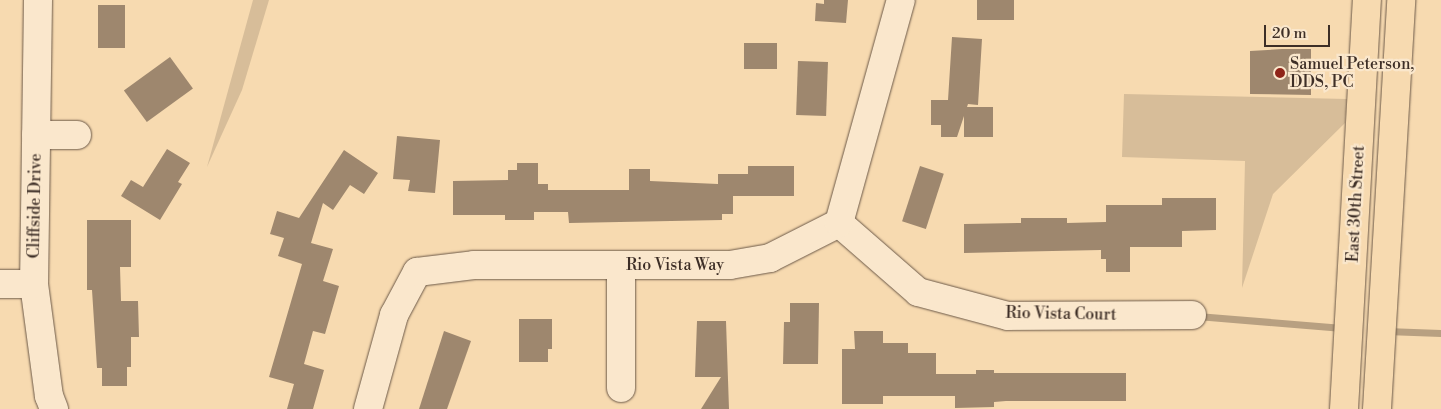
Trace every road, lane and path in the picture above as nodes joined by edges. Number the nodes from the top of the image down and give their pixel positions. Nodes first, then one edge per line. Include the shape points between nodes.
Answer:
1 (38, 0) edge
2 (901, 0) edge
3 (1367, 0) edge
4 (1401, 0) edge
5 (36, 135) junction
6 (77, 135) dead end
7 (839, 223) junction
8 (621, 266) junction
9 (0, 284) edge
10 (34, 284) junction
11 (1192, 315) dead end
12 (621, 388) dead end
13 (54, 409) edge
14 (368, 409) edge
15 (1344, 409) edge
16 (1377, 409) edge

1 - 5 street, Cliffside Drive
2 - 7 street
3 - 15 main road, East 30th Street
4 - 16 main road
5 - 6 street
5 - 10 street, Cliffside Drive
7 - 8 street, Rio Vista Way via 770,258 730,265
7 - 11 street, Rio Vista Court via 918,292 1008,316
8 - 12 street
8 - 14 street, Rio Vista Way via 474,265 417,272 394,314
9 - 10 street
10 - 13 street, Cliffside Drive via 48,396

